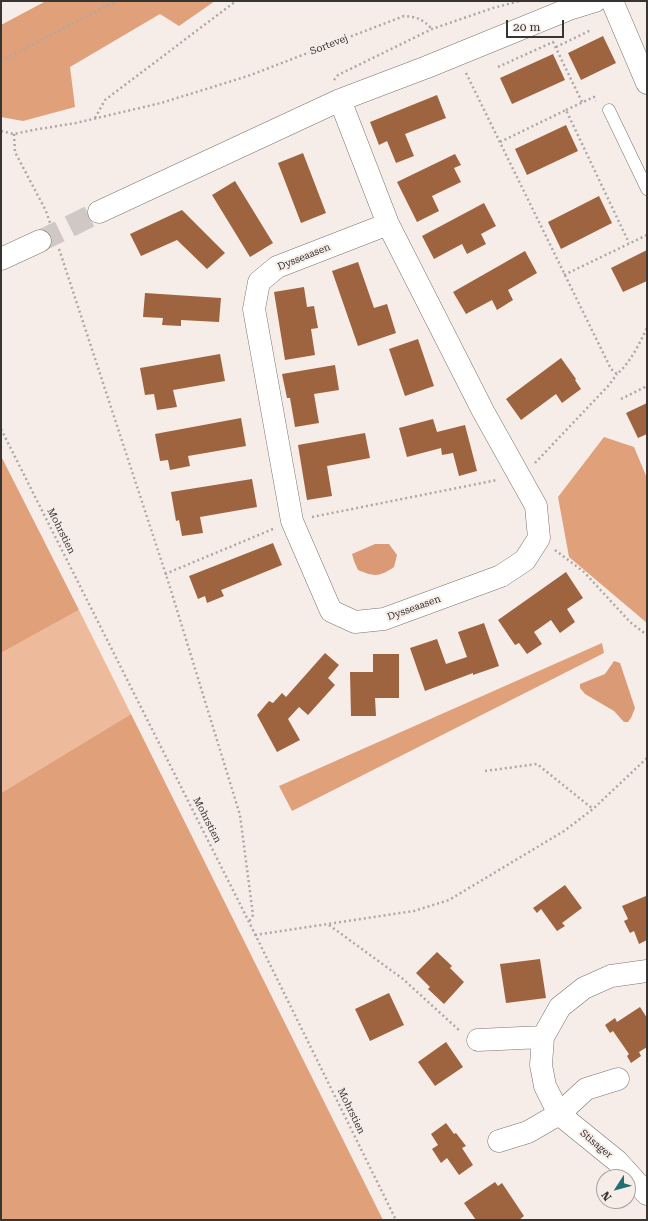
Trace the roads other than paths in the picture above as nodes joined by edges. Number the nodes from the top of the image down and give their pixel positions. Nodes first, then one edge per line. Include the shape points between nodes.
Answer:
1 (595, 1) edge
2 (612, 1) edge
3 (647, 83) edge
4 (340, 100) junction
5 (608, 110) road end
6 (643, 172) edge
7 (647, 189) edge
8 (99, 212) tunnel mouth
9 (388, 224) junction
10 (50, 238) tunnel mouth
11 (1, 259) edge
12 (647, 971) edge
13 (543, 1037) junction
14 (478, 1040) road end
15 (618, 1079) dead end
16 (559, 1114) junction
17 (499, 1141) dead end
18 (647, 1194) edge

1 - 4 street
2 - 3 street
4 - 8 street
4 - 9 street
5 - 6 lane
6 - 7 lane
9 - 9 street, Dysseaasen via 536,506 539,538 525,560 501,576 384,619 354,622 331,612 292,521 254,309 259,282 277,267
10 - 11 street
12 - 13 street, Stisager via 611,976 584,988 560,1007
13 - 14 street
13 - 16 street, Stisager via 541,1065 545,1086
15 - 16 street via 586,1089
16 - 17 street via 528,1132
16 - 18 street, Stisager via 617,1161

